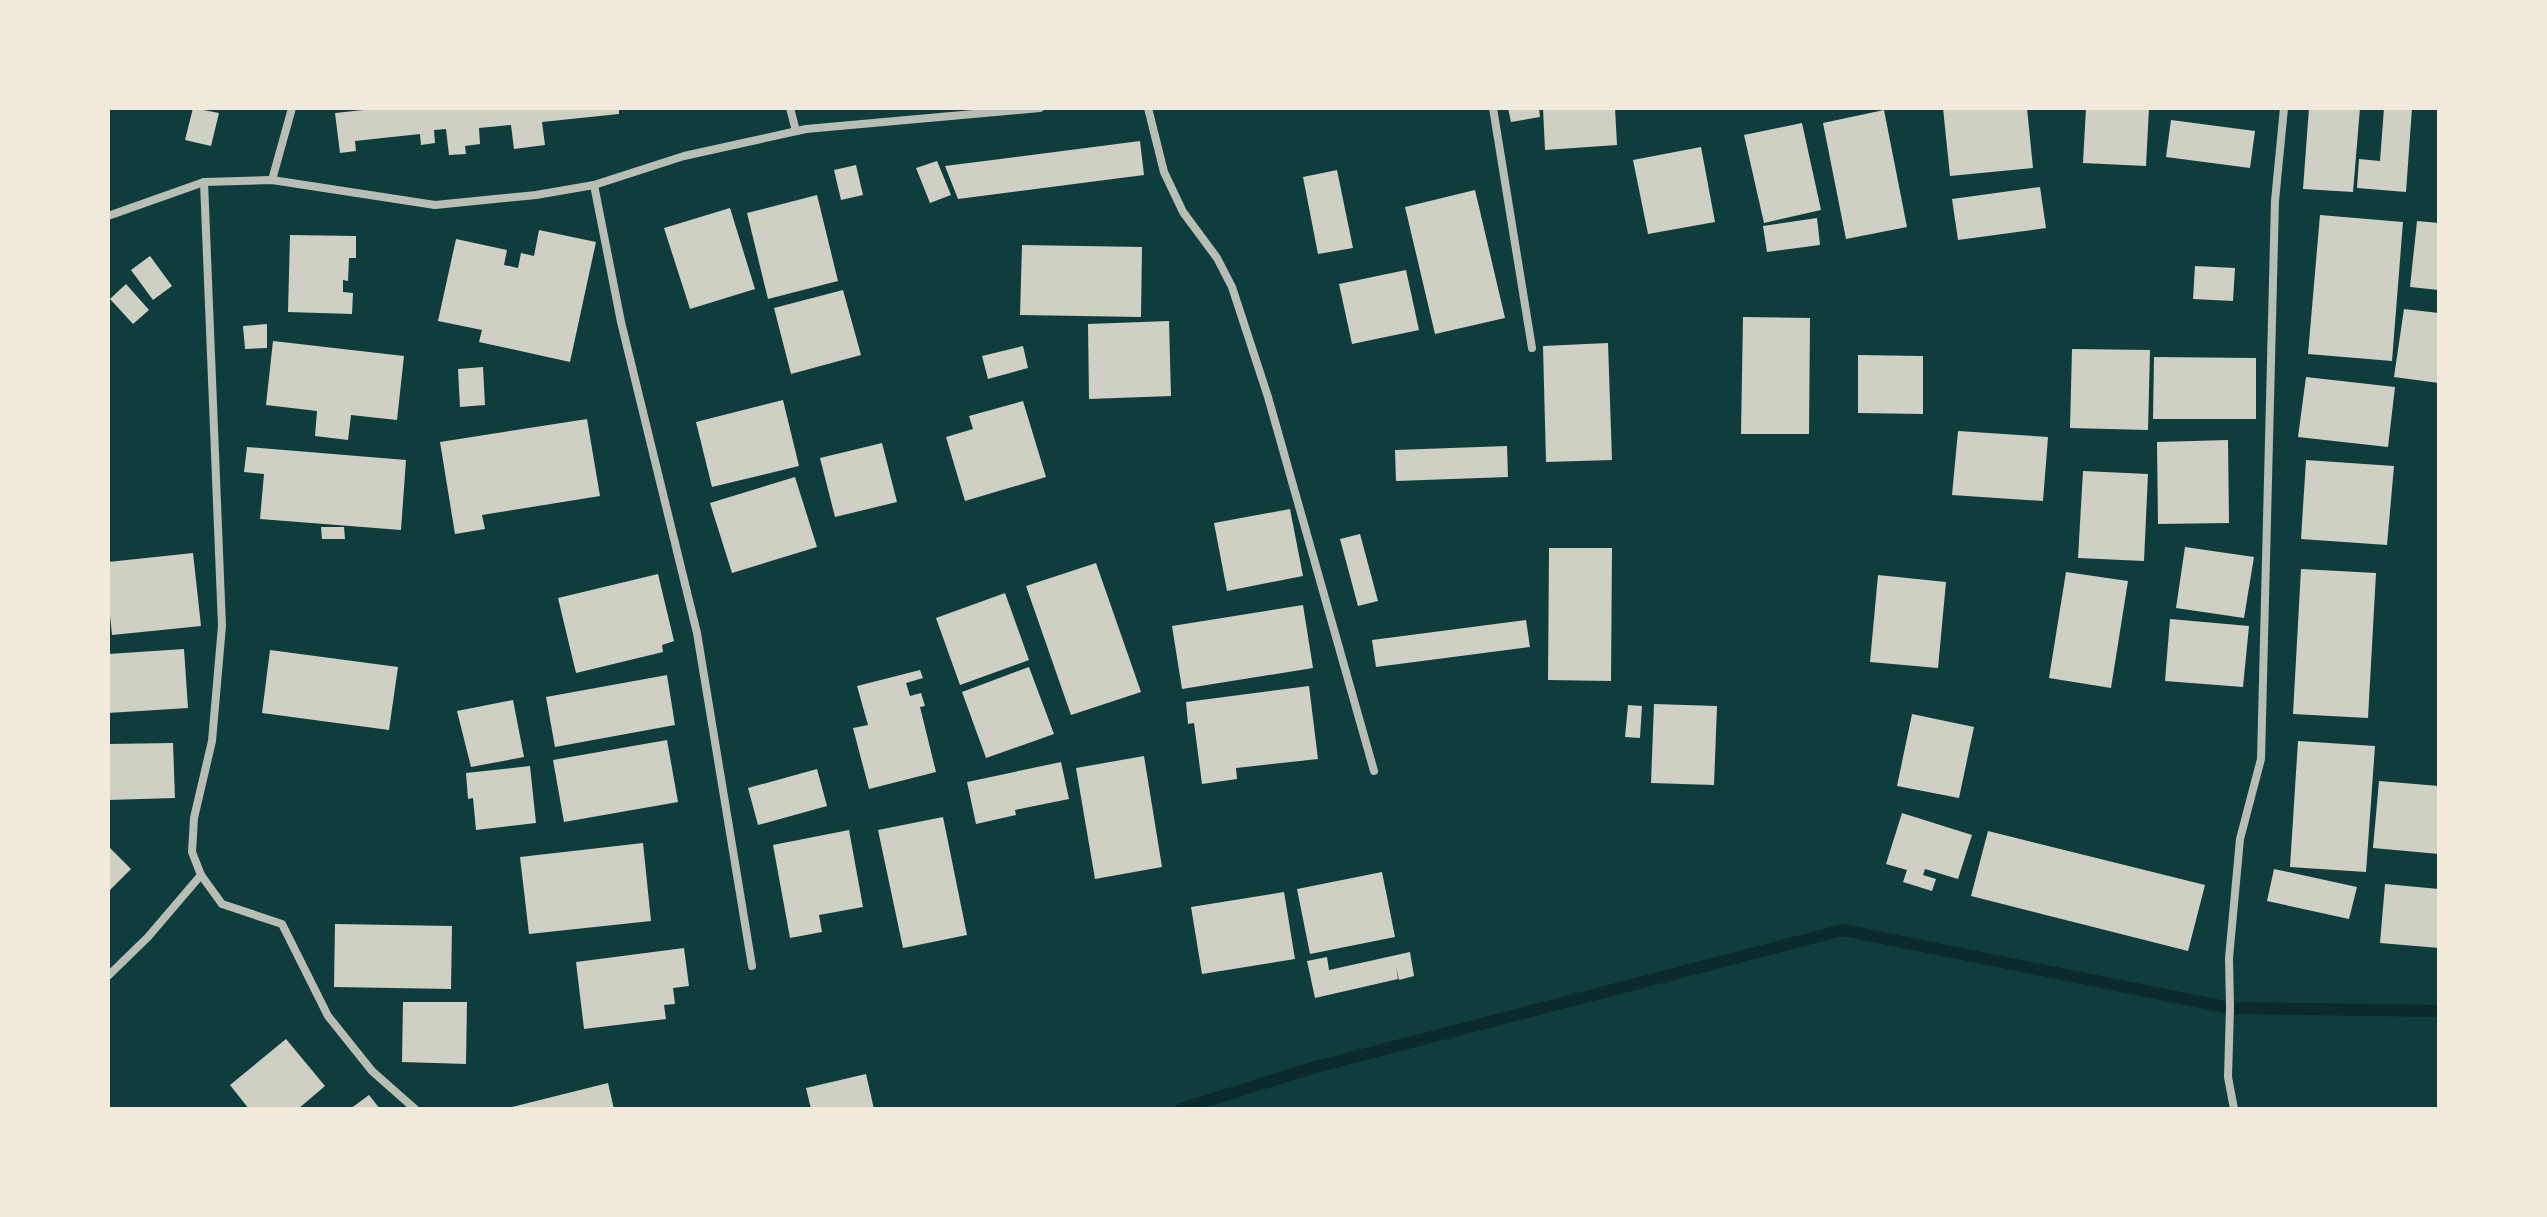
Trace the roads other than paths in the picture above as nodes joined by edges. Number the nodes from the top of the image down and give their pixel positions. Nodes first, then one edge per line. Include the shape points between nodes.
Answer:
1 (292, 108) edge
2 (790, 108) edge
3 (1040, 108) edge
4 (1148, 108) edge
5 (1493, 108) edge
6 (2284, 108) edge
7 (796, 131) junction
8 (272, 180) junction
9 (204, 182) junction
10 (594, 185) junction
11 (108, 216) edge
12 (1532, 348) dead end
13 (1374, 771) dead end
14 (201, 875) junction
15 (752, 966) dead end
16 (108, 976) edge
17 (415, 1109) edge
18 (2234, 1109) edge

1 - 8 street
2 - 7 street
3 - 7 street
4 - 13 street via 1164,172 1183,212 1232,287
5 - 12 street
6 - 18 street via 2275,201 2261,759 2240,839 2229,958 2228,1077
7 - 10 street via 684,156
8 - 9 street
8 - 10 street via 435,205
9 - 11 street
9 - 14 street via 222,626 212,741 194,818 192,852
10 - 15 street via 621,322 697,633
14 - 16 street
14 - 17 street via 222,904 282,924 328,1016 372,1071

